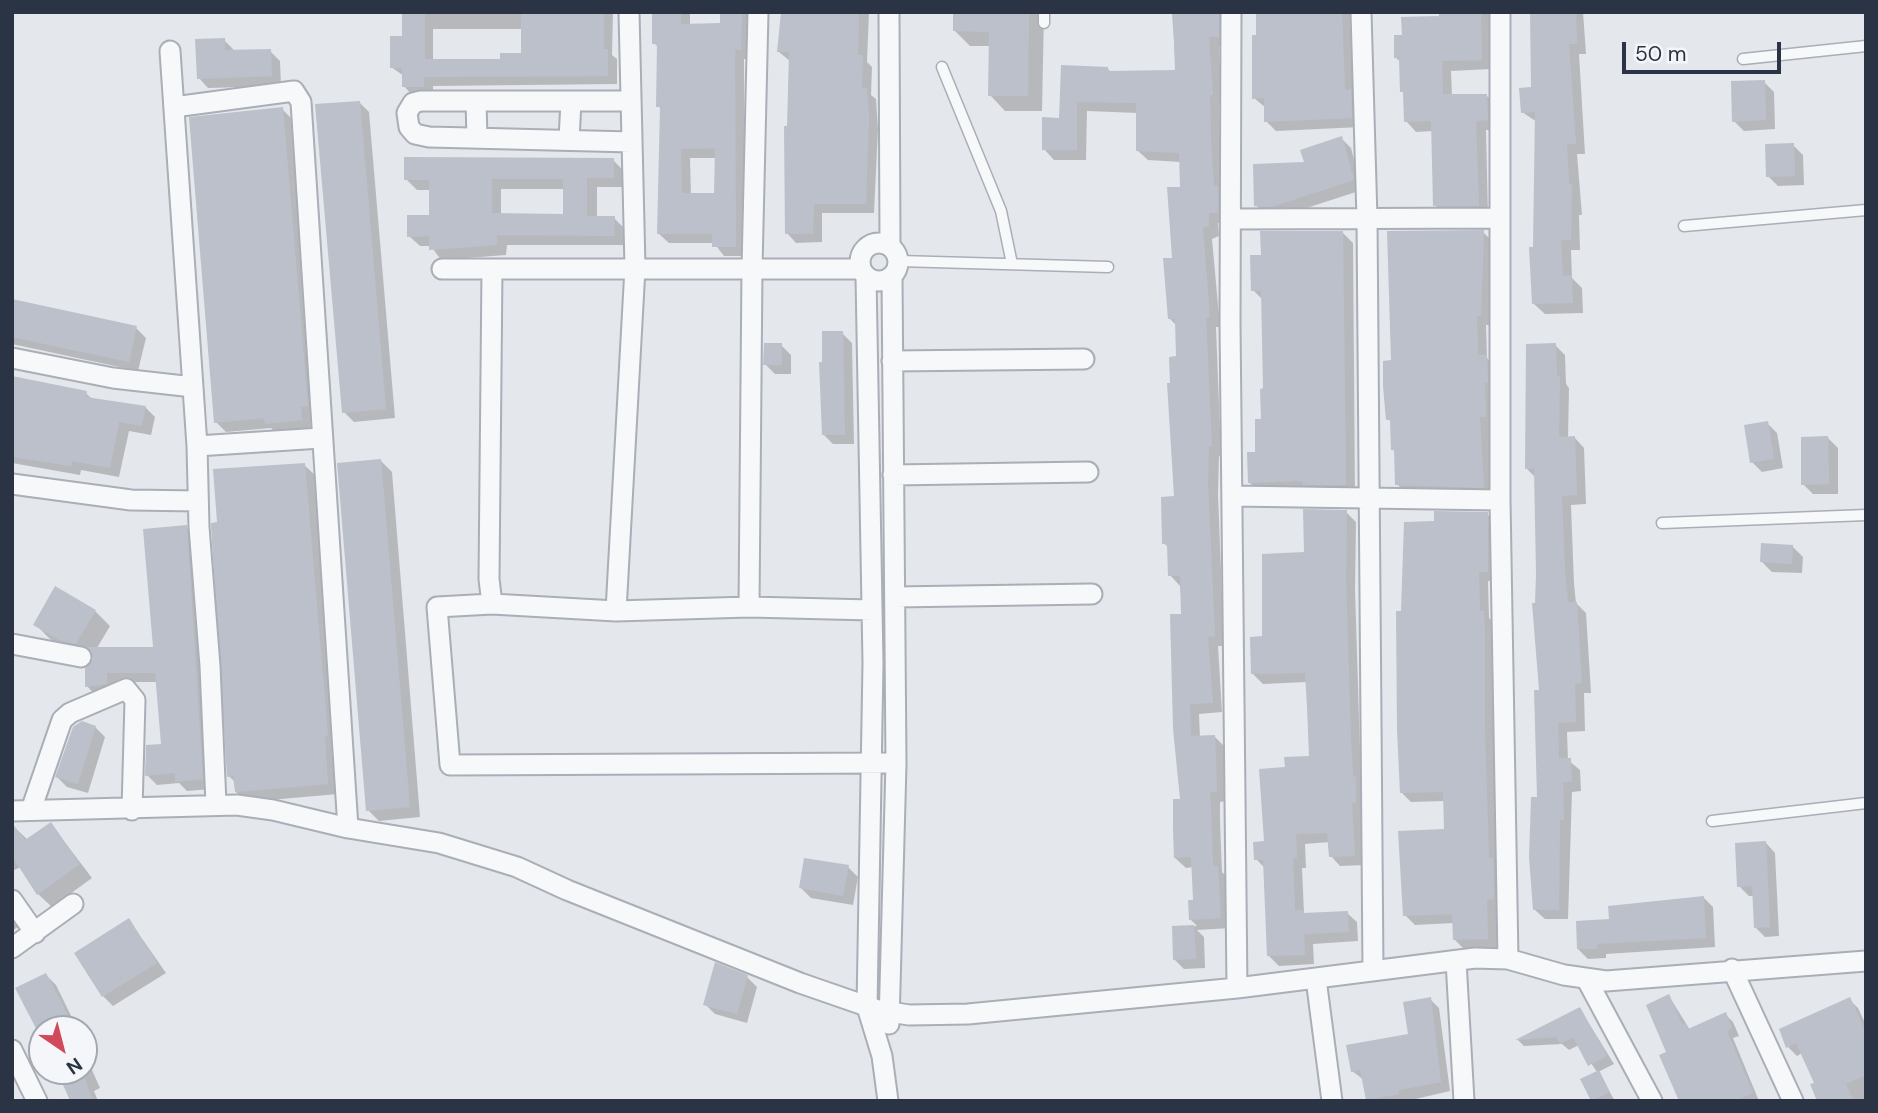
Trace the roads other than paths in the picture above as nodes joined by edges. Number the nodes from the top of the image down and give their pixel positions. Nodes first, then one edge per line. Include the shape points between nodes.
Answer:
1 (629, 12) edge
2 (758, 12) edge
3 (889, 12) edge
4 (1231, 12) edge
5 (1362, 12) edge
6 (1500, 12) edge
7 (1866, 46) edge
8 (170, 51) dead end
9 (1743, 59) dead end
10 (942, 67) dead end
11 (476, 101) junction
12 (571, 101) junction
13 (631, 102) junction
14 (174, 107) junction
15 (477, 138) junction
16 (569, 140) junction
17 (632, 142) junction
18 (1866, 210) edge
19 (1499, 218) junction
20 (1231, 219) junction
21 (1367, 219) junction
22 (1684, 226) dead end
23 (894, 261) junction
24 (1012, 264) junction
25 (1108, 267) dead end
26 (635, 268) junction
27 (752, 268) junction
28 (442, 269) dead end
29 (492, 269) junction
30 (863, 273) junction
31 (12, 358) edge
32 (1084, 359) dead end
33 (892, 361) junction
34 (193, 387) junction
35 (867, 429) junction
36 (892, 431) junction
37 (321, 438) junction
38 (197, 446) junction
39 (1088, 472) dead end
40 (893, 475) junction
41 (12, 484) edge
42 (1233, 496) junction
43 (1369, 500) junction
44 (1500, 500) junction
45 (198, 501) junction
46 (1866, 515) edge
47 (1661, 523) dead end
48 (1092, 594) dead end
49 (895, 597) junction
50 (492, 604) junction
51 (749, 607) junction
52 (871, 610) junction
53 (616, 611) junction
54 (12, 644) edge
55 (81, 657) dead end
56 (872, 762) junction
57 (896, 764) junction
58 (1866, 803) edge
59 (216, 804) junction
60 (132, 810) junction
61 (21, 811) edge
62 (1712, 821) dead end
63 (348, 828) junction
64 (12, 900) edge
65 (73, 904) dead end
66 (870, 931) junction
67 (35, 933) junction
68 (893, 933) junction
69 (12, 948) edge
70 (1508, 959) junction
71 (1456, 961) junction
72 (1866, 961) edge
73 (1732, 969) junction
74 (1373, 970) junction
75 (1316, 979) junction
76 (1587, 980) junction
77 (1237, 988) junction
78 (867, 1007) junction
79 (891, 1012) junction
80 (12, 1050) edge
81 (882, 1055) junction
82 (37, 1101) edge
83 (888, 1101) edge
84 (1332, 1101) edge
85 (1464, 1101) edge
86 (1652, 1101) edge
87 (1793, 1101) edge

1 - 13 street
2 - 27 street
3 - 23 street
4 - 20 street
5 - 21 street
6 - 19 street
7 - 9 lane
8 - 14 street
10 - 24 lane via 1001,211
11 - 12 street
11 - 15 street
11 - 15 street via 421,101 413,103 407,113 415,134
12 - 13 street
12 - 16 street
13 - 17 street
14 - 34 street
14 - 37 street via 294,91 299,94
15 - 16 street
16 - 17 street
17 - 26 street
18 - 22 lane
19 - 21 street
19 - 44 street
20 - 21 street
20 - 42 street
21 - 43 street
23 - 24 lane
23 - 30 street via 879,282
23 - 30 street via 878,243 867,247 860,257
23 - 33 street
24 - 25 lane
26 - 27 street
26 - 29 street
26 - 53 street
27 - 30 street
27 - 51 street
28 - 29 street
29 - 50 street
30 - 35 street
31 - 34 street via 113,378
32 - 33 street
33 - 36 street
34 - 38 street
35 - 36 street
35 - 52 street
36 - 40 street
37 - 38 street
37 - 63 street
38 - 45 street
39 - 40 street
40 - 49 street
41 - 45 street via 131,500
42 - 43 street
42 - 77 street
43 - 44 street
43 - 74 street
44 - 70 street
45 - 59 street
46 - 47 lane
48 - 49 street
49 - 57 street
50 - 53 street
50 - 56 street via 437,607 450,765
51 - 52 street
51 - 53 street
52 - 56 street
54 - 55 street
56 - 57 street
56 - 66 street
57 - 68 street
58 - 62 lane
59 - 60 street
59 - 63 street via 273,810
60 - 61 street
60 - 61 street via 135,700 126,689 62,720
63 - 78 street via 482,854
64 - 67 street
65 - 67 street
66 - 68 street
66 - 78 street
67 - 69 street
68 - 79 street
70 - 71 street
70 - 76 street
71 - 74 street
71 - 85 street
72 - 73 street
73 - 76 street
73 - 87 street
74 - 75 street
75 - 77 street
75 - 84 street
76 - 86 street
77 - 79 street via 968,1014
78 - 79 street
78 - 81 street
79 - 81 street
80 - 82 street
81 - 83 street

